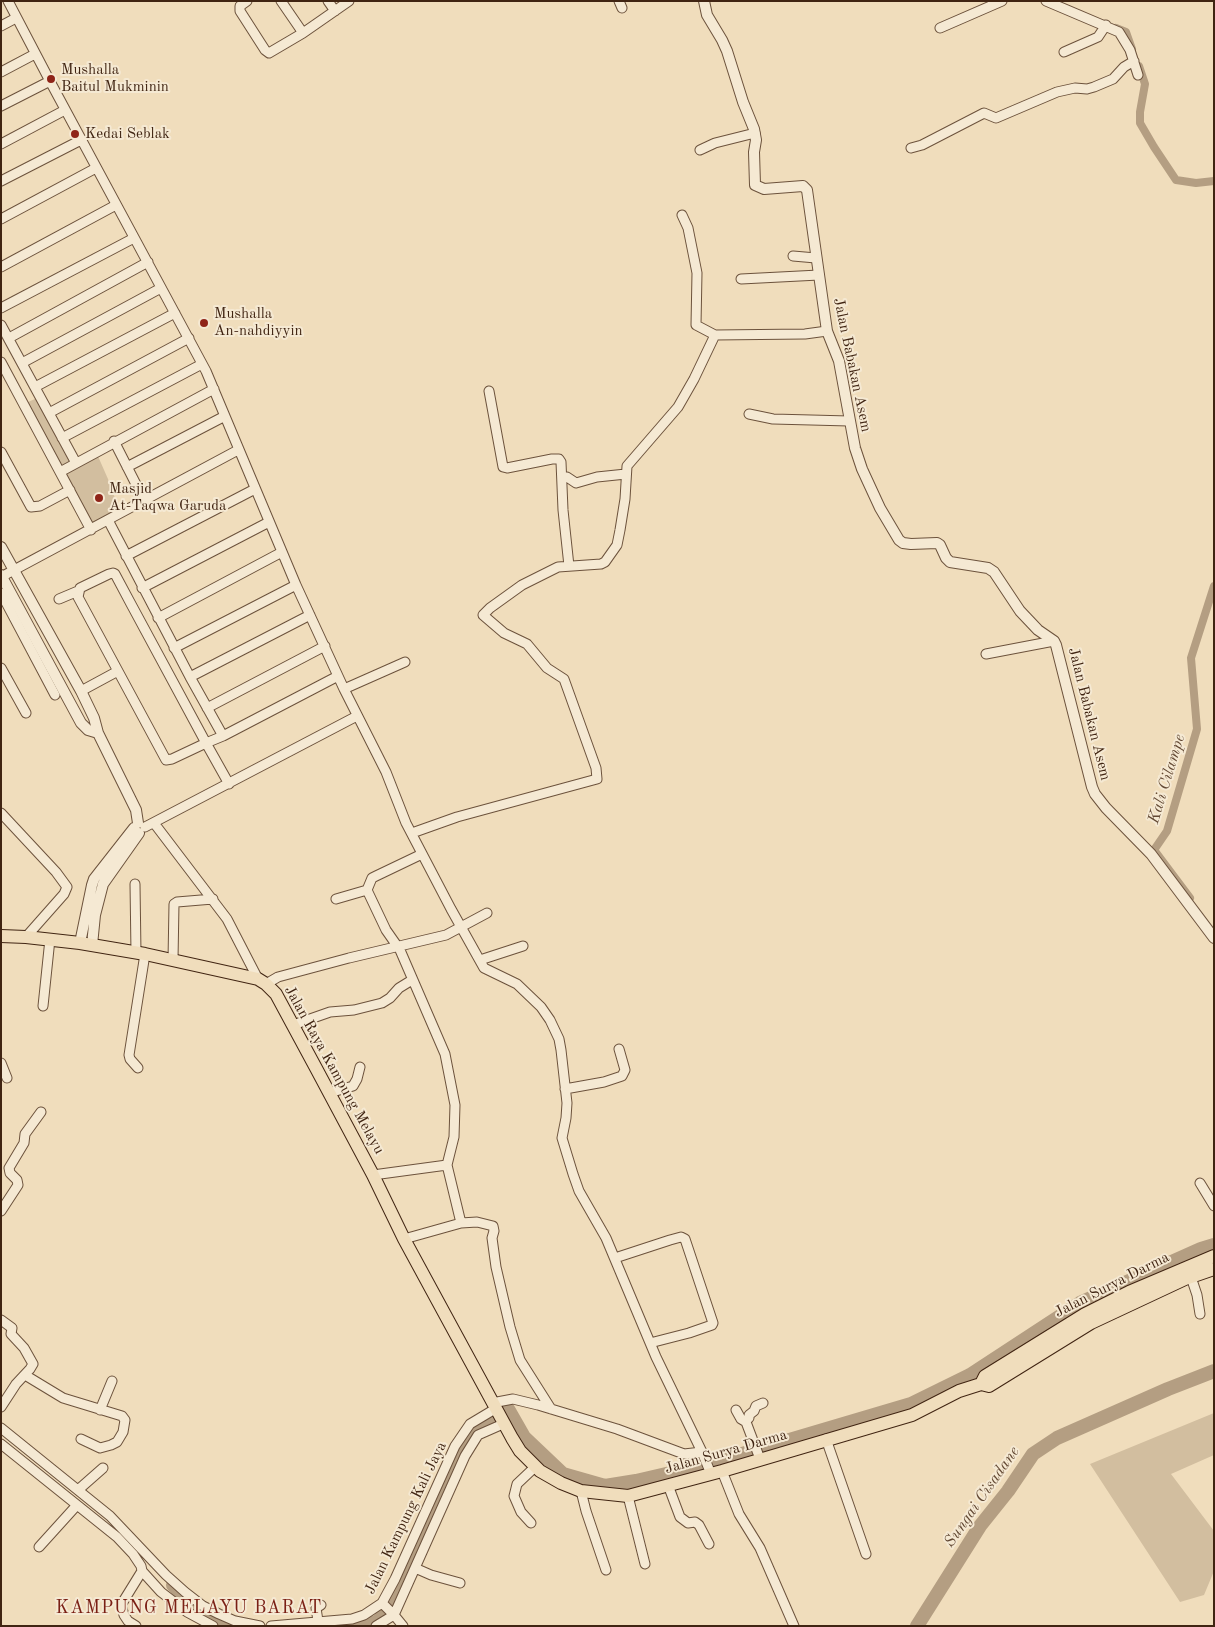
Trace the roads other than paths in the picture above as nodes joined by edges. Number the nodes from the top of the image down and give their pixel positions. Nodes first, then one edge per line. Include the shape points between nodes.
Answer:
1 (8, 1) edge
2 (247, 1) edge
3 (281, 1) edge
4 (328, 1) edge
5 (704, 1) edge
6 (1002, 1) edge
7 (1046, 1) edge
8 (345, 2) edge
9 (335, 11) junction
10 (16, 18) junction
11 (1106, 25) junction
12 (1, 26) edge
13 (940, 28) dead end
14 (303, 33) junction
15 (1064, 52) dead end
16 (35, 54) junction
17 (1134, 61) junction
18 (1, 72) edge
19 (1138, 75) dead end
20 (50, 82) junction
21 (1, 106) edge
22 (65, 110) junction
23 (755, 133) junction
24 (81, 140) junction
25 (1, 144) edge
26 (911, 148) dead end
27 (700, 150) dead end
28 (96, 168) junction
29 (1, 181) edge
30 (116, 205) junction
31 (682, 215) dead end
32 (1, 219) edge
33 (134, 238) junction
34 (793, 256) dead end
35 (816, 258) junction
36 (148, 262) junction
37 (1, 267) edge
38 (818, 275) junction
39 (741, 279) dead end
40 (161, 288) junction
41 (1, 308) edge
42 (175, 313) junction
43 (1, 325) edge
44 (826, 331) junction
45 (715, 335) junction
46 (9, 338) junction
47 (189, 338) junction
48 (1, 362) edge
49 (22, 363) junction
50 (202, 364) junction
51 (35, 387) junction
52 (214, 389) junction
53 (489, 391) dead end
54 (49, 413) junction
55 (749, 414) dead end
56 (225, 416) junction
57 (849, 421) junction
58 (62, 438) junction
59 (114, 442) junction
60 (238, 450) junction
61 (1, 452) edge
62 (76, 463) junction
63 (127, 468) junction
64 (60, 472) junction
65 (626, 474) junction
66 (563, 477) junction
67 (255, 489) junction
68 (70, 490) junction
69 (144, 500) junction
70 (108, 520) junction
71 (268, 522) junction
72 (91, 530) junction
73 (1, 547) edge
74 (282, 552) junction
75 (126, 556) junction
76 (569, 566) junction
77 (14, 572) junction
78 (2, 576) edge
79 (296, 585) junction
80 (78, 591) junction
81 (144, 592) junction
82 (1, 593) edge
83 (59, 599) dead end
84 (131, 604) junction
85 (310, 615) junction
86 (158, 618) junction
87 (1054, 641) junction
88 (324, 646) junction
89 (174, 648) junction
90 (986, 654) dead end
91 (405, 662) dead end
92 (1, 668) edge
93 (118, 671) junction
94 (338, 676) junction
95 (190, 678) junction
96 (344, 689) junction
97 (81, 692) junction
98 (55, 695) dead end
99 (207, 708) junction
100 (26, 713) dead end
101 (357, 716) junction
102 (98, 732) junction
103 (223, 736) junction
104 (206, 743) junction
105 (228, 784) junction
106 (1, 813) edge
107 (142, 827) junction
108 (412, 833) junction
109 (422, 854) junction
110 (135, 884) dead end
111 (366, 890) junction
112 (213, 899) junction
113 (336, 899) dead end
114 (487, 913) dead end
115 (462, 927) junction
116 (1, 936) edge
117 (26, 937) junction
118 (1214, 938) edge
119 (50, 939) junction
120 (86, 944) junction
121 (397, 946) junction
122 (523, 946) dead end
123 (141, 954) junction
124 (173, 960) junction
125 (480, 960) junction
126 (412, 980) junction
127 (262, 982) junction
128 (43, 1006) dead end
129 (292, 1025) junction
130 (619, 1049) dead end
131 (1, 1063) edge
132 (360, 1067) dead end
133 (138, 1068) dead end
134 (7, 1078) dead end
135 (566, 1089) junction
136 (329, 1093) junction
137 (41, 1112) dead end
138 (448, 1165) junction
139 (374, 1175) junction
140 (1200, 1183) dead end
141 (1214, 1206) edge
142 (1, 1211) edge
143 (461, 1223) junction
144 (404, 1239) junction
145 (1214, 1256) edge
146 (615, 1258) junction
147 (1214, 1269) edge
148 (1191, 1277) junction
149 (1200, 1314) dead end
150 (1, 1320) edge
151 (650, 1343) junction
152 (25, 1375) junction
153 (112, 1381) dead end
154 (980, 1384) junction
155 (763, 1403) dead end
156 (1, 1407) edge
157 (551, 1409) junction
158 (100, 1410) junction
159 (736, 1410) dead end
160 (498, 1414) junction
161 (745, 1421) junction
162 (1, 1428) edge
163 (80, 1439) dead end
164 (826, 1440) junction
165 (1, 1444) edge
166 (758, 1454) junction
167 (703, 1456) junction
168 (536, 1467) junction
169 (103, 1468) dead end
170 (714, 1472) junction
171 (668, 1485) junction
172 (78, 1490) junction
173 (581, 1491) junction
174 (628, 1496) junction
175 (77, 1505) junction
176 (531, 1524) dead end
177 (709, 1544) dead end
178 (39, 1547) dead end
179 (866, 1554) dead end
180 (145, 1563) junction
181 (645, 1564) dead end
182 (416, 1568) junction
183 (606, 1570) dead end
184 (460, 1583) dead end
185 (321, 1605) dead end
186 (388, 1608) junction
187 (318, 1621) junction
188 (136, 1626) edge
189 (213, 1626) edge
190 (260, 1626) edge
191 (271, 1626) edge
192 (376, 1626) edge
193 (403, 1626) edge
194 (794, 1626) edge

1 - 10 street
2 - 14 street via 240,6 240,12 267,52 273,52
3 - 14 street
4 - 9 street
5 - 23 street, Jalan Babakan Asem via 707,16 722,40
6 - 13 street
7 - 11 street
8 - 9 street
9 - 14 street
10 - 12 street
10 - 16 street
11 - 15 street via 1098,36
11 - 17 street via 1122,35
16 - 18 street
16 - 20 street
17 - 19 street
17 - 26 street via 1117,76 1094,87 1057,92 996,118 986,113 979,114
20 - 21 street
20 - 22 street
22 - 24 street
22 - 25 street
23 - 27 street
23 - 35 street, Jalan Babakan Asem via 755,186 764,189 806,187
24 - 28 street
24 - 29 street
28 - 30 street
28 - 32 street
30 - 33 street
30 - 37 street
31 - 45 street via 688,228 697,273 696,325
33 - 36 street
33 - 41 street
34 - 35 street
35 - 38 street, Jalan Babakan Asem
36 - 40 street
36 - 46 street
38 - 39 street
38 - 44 street, Jalan Babakan Asem
40 - 42 street
40 - 49 street
42 - 47 street
42 - 51 street
43 - 46 street
44 - 45 street
44 - 57 street, Jalan Babakan Asem via 839,361
45 - 65 street via 678,407 627,466
46 - 49 street
47 - 50 street
47 - 54 street
48 - 64 street
49 - 51 street
50 - 52 street
50 - 58 street
51 - 54 street
52 - 56 street
52 - 59 street
53 - 66 street via 503,466 557,459 561,462
54 - 58 street
55 - 57 street via 773,419
56 - 60 street
56 - 63 street
57 - 87 street, Jalan Babakan Asem via 862,469 899,540 906,544 937,543 950,562 988,568 1028,619
58 - 62 street
59 - 62 street
59 - 63 street
60 - 67 street
60 - 69 street
61 - 68 street via 31,507 40,506
62 - 64 street
63 - 69 street
64 - 68 street
65 - 66 street via 576,483
65 - 76 street via 620,530 612,554 601,564
66 - 76 street
67 - 71 street
67 - 75 street
68 - 72 street
69 - 70 street
70 - 72 street
70 - 75 street
71 - 74 street
71 - 81 street
72 - 77 street
73 - 77 street
74 - 79 street
74 - 86 street
75 - 81 street
76 - 108 street via 558,567 522,585 483,615 504,633 527,644 547,668 564,679 597,779
77 - 78 street
77 - 97 street
78 - 102 street via 81,724
79 - 85 street
79 - 89 street
80 - 83 street
80 - 84 street via 113,573
80 - 93 street via 78,597
81 - 84 street
81 - 86 street
82 - 98 street
84 - 104 street
85 - 88 street
85 - 95 street
86 - 89 street
87 - 90 street
87 - 118 street, Jalan Babakan Asem via 1095,794 1151,854
88 - 94 street
88 - 99 street
89 - 95 street
91 - 96 street
92 - 100 street
93 - 97 street
93 - 104 street via 165,759 172,759
94 - 96 street
94 - 103 street
95 - 99 street
96 - 101 street
97 - 102 street
99 - 103 street
101 - 105 street
101 - 108 street
102 - 107 street
103 - 104 street
104 - 105 street
105 - 107 street
106 - 117 street via 67,887
107 - 112 street
107 - 120 street via 103,884
108 - 109 street
109 - 111 street via 372,878
109 - 115 street
110 - 123 street
111 - 113 street
111 - 121 street
112 - 124 street via 174,904
112 - 127 street via 228,919
114 - 115 street
115 - 121 street via 446,935
115 - 125 street
116 - 117 main road
117 - 119 main road
119 - 120 main road
119 - 128 street
120 - 123 main road
121 - 126 street
121 - 127 street
122 - 125 street
123 - 124 main road
123 - 133 street via 129,1055
124 - 127 main road
125 - 135 street via 486,969 517,984 550,1020 560,1045
126 - 129 street via 382,1003 330,1012
126 - 138 street via 445,1054 454,1094 454,1137
127 - 129 main road, Jalan Raya Kampung Melayu via 276,994
129 - 136 main road, Jalan Raya Kampung Melayu
130 - 135 street via 625,1070 622,1076
131 - 134 street
132 - 136 street via 352,1086
135 - 146 street via 562,1138 567,1158 579,1191
136 - 139 main road, Jalan Raya Kampung Melayu
137 - 142 street via 25,1134 24,1143 9,1168 18,1184
138 - 139 street
138 - 143 street
139 - 144 main road, Jalan Raya Kampung Melayu
140 - 141 street
143 - 144 street
143 - 157 street via 493,1226 496,1267 520,1360
144 - 160 main road, Jalan Raya Kampung Melayu
145 - 154 main road, Jalan Surya Darma via 1085,1314 985,1376
146 - 151 street
146 - 151 street via 681,1237 686,1239 713,1323
147 - 148 main road, Jalan Surya Darma
148 - 149 street
148 - 154 main road, Jalan Surya Darma via 1091,1324 989,1386
150 - 152 street via 10,1326 11,1334 31,1359 32,1366
151 - 167 street
152 - 156 street
152 - 158 street via 63,1398
153 - 158 street
154 - 164 main road, Jalan Surya Darma via 958,1391 912,1415
155 - 161 street via 756,1406
157 - 160 street via 513,1399
157 - 167 street via 684,1454
158 - 163 street via 122,1416 125,1420 117,1442 100,1448
159 - 161 street
160 - 168 main road, Jalan Surya Darma via 520,1451
160 - 182 street via 473,1441 465,1456
160 - 186 street, Jalan Kampung Kali Jaya via 470,1424 455,1446 395,1579
161 - 166 street
162 - 172 street
164 - 166 main road, Jalan Surya Darma
164 - 179 street
165 - 175 street
166 - 170 main road, Jalan Surya Darma
167 - 170 street
168 - 173 main road, Jalan Surya Darma
168 - 176 street via 518,1484 514,1496
169 - 172 street
170 - 171 main road, Jalan Surya Darma
170 - 194 street via 760,1548
171 - 174 main road, Jalan Surya Darma
171 - 177 street via 680,1517 699,1525
172 - 180 street via 110,1516
173 - 174 main road, Jalan Surya Darma
173 - 183 street
174 - 181 street
175 - 178 street
175 - 180 street
180 - 188 street via 121,1605 128,1622
180 - 189 street via 168,1597
180 - 190 street via 166,1575 203,1606 234,1621
182 - 184 street
182 - 186 street
185 - 187 street via 316,1608
186 - 187 street, Jalan Kampung Kali Jaya via 352,1619
186 - 192 street
186 - 193 street
187 - 191 street, Jalan Kampung Kali Jaya

